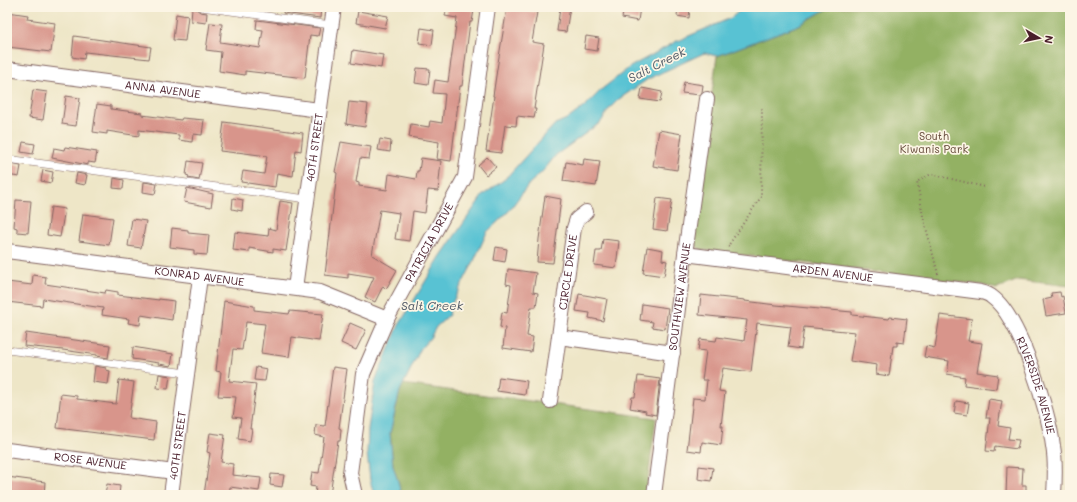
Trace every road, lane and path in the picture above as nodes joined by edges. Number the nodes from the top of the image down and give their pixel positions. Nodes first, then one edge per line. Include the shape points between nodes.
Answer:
1 (201, 7) edge
2 (334, 7) edge
3 (488, 7) edge
4 (331, 25) junction
5 (7, 69) edge
6 (708, 99) dead end
7 (762, 106) dead end
8 (319, 110) junction
9 (7, 159) edge
10 (985, 187) dead end
11 (307, 199) junction
12 (586, 212) dead end
13 (7, 251) edge
14 (685, 254) junction
15 (732, 260) junction
16 (200, 277) junction
17 (942, 287) junction
18 (295, 288) junction
19 (981, 292) joint
20 (388, 319) junction
21 (559, 337) junction
22 (7, 350) edge
23 (673, 353) junction
24 (187, 372) junction
25 (550, 401) dead end
26 (7, 450) edge
27 (174, 472) junction
28 (171, 495) edge
29 (355, 495) edge
30 (654, 495) edge
31 (1054, 495) edge

1 - 4 lane
2 - 4 street, 40TH STREET
3 - 20 street, PATRICIA DRIVE via 465,176
4 - 8 street, 40TH STREET
5 - 8 street, ANNA AVENUE
6 - 14 street, SOUTHVIEW AVENUE
7 - 15 path via 761,197 728,246
8 - 11 street, 40TH STREET
9 - 11 lane
10 - 17 path via 931,174 917,182 923,216
11 - 18 street, 40TH STREET
12 - 21 street, CIRCLE DRIVE via 577,219 574,228
13 - 16 street, KONRAD AVENUE
14 - 15 street, ARDEN AVENUE
14 - 23 street, SOUTHVIEW AVENUE
15 - 17 street, ARDEN AVENUE
16 - 18 street, KONRAD AVENUE
16 - 24 street, 40TH STREET
17 - 19 street, ARDEN AVENUE
18 - 20 street, KONRAD AVENUE via 320,292
19 - 31 street, RIVERSIDE AVENUE via 992,297 1001,306 1014,327 1036,378 1054,448
20 - 29 street, PATRICIA DRIVE via 363,374 350,473
21 - 23 street
21 - 25 street, CIRCLE DRIVE
22 - 24 lane
23 - 30 street, SOUTHVIEW AVENUE
24 - 27 street, 40TH STREET
26 - 27 street, ROSE AVENUE
27 - 28 street, 40TH STREET

